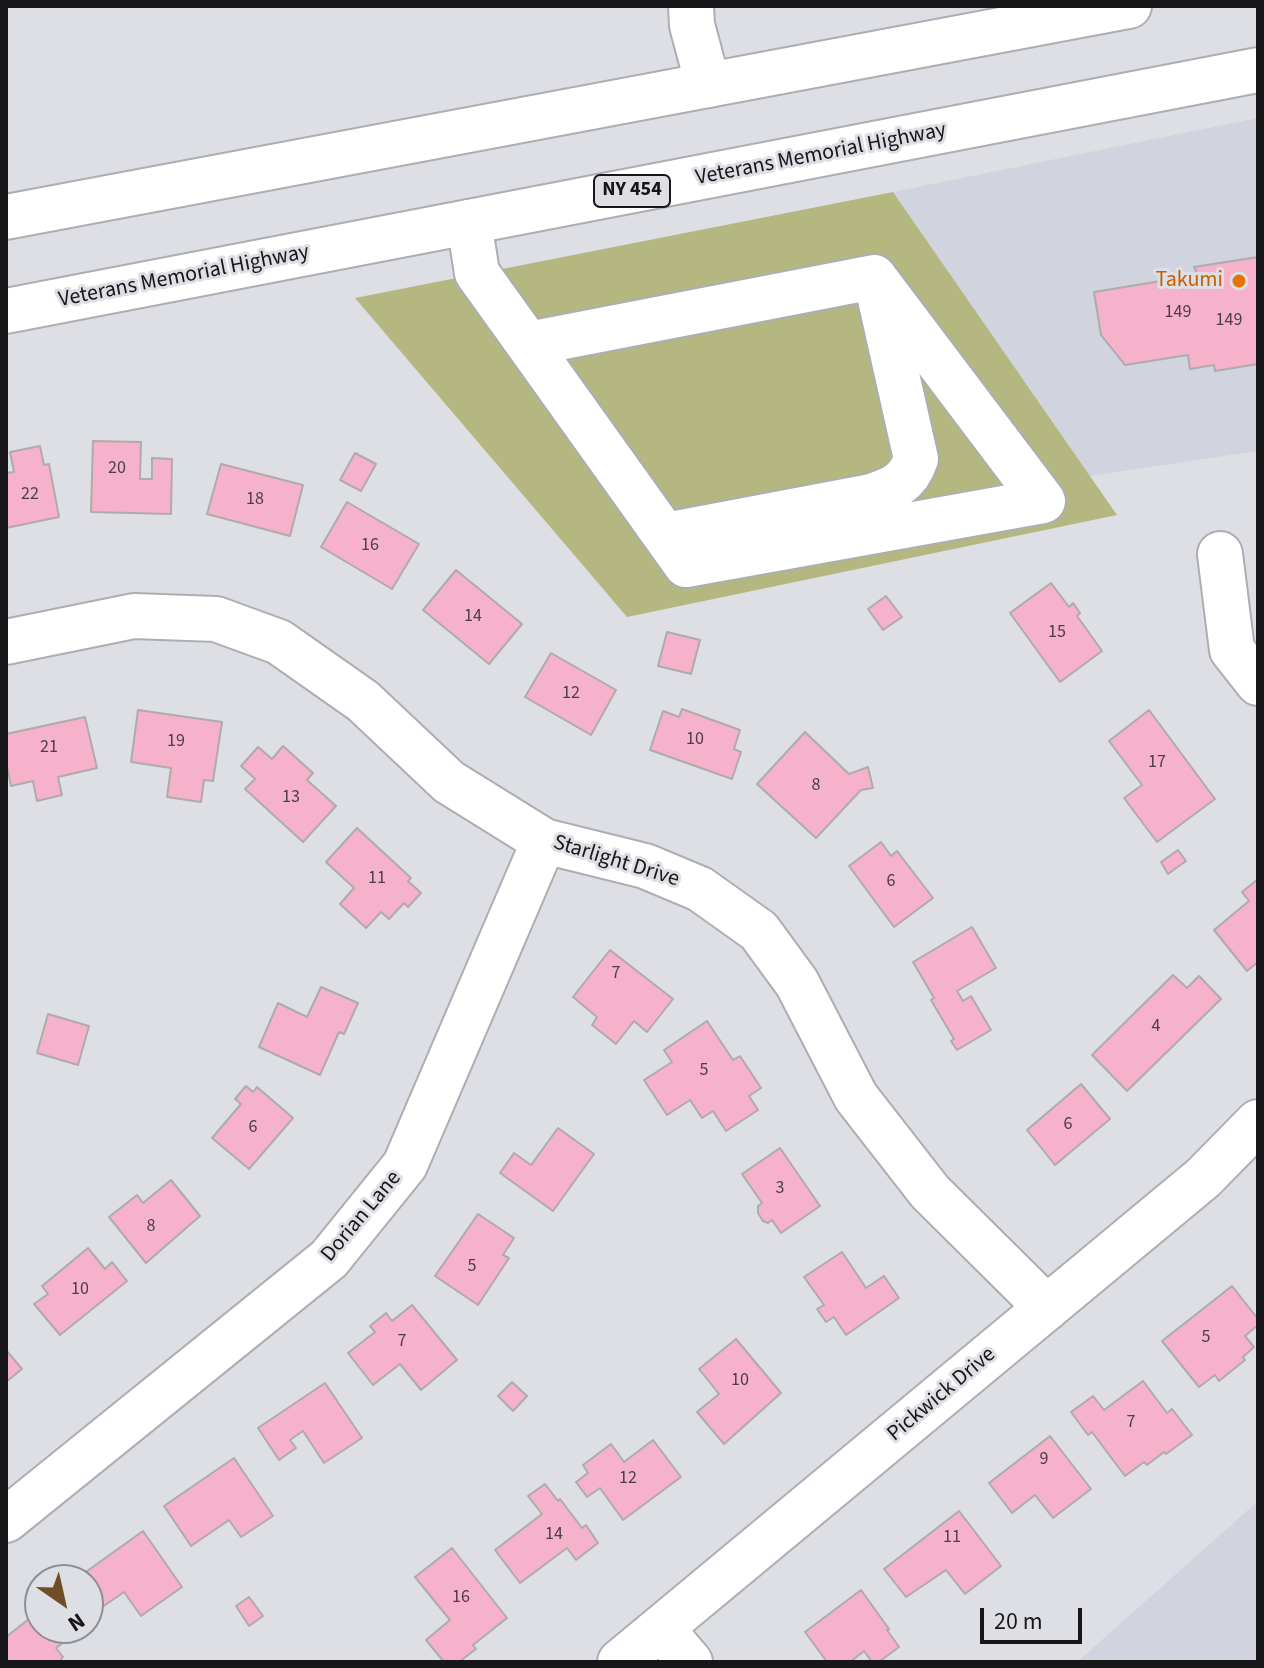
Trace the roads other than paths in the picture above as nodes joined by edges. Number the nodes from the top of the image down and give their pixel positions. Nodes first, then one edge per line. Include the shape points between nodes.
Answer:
1 (691, 6) edge
2 (1129, 6) edge
3 (1258, 70) edge
4 (708, 85) junction
5 (6, 217) edge
6 (469, 222) junction
7 (874, 277) junction
8 (6, 311) edge
9 (528, 344) junction
10 (665, 535) junction
11 (1220, 554) dead end
12 (6, 642) edge
13 (1258, 683) edge
14 (544, 841) junction
15 (1258, 1122) edge
16 (1047, 1308) junction
17 (6, 1520) edge
18 (661, 1628) junction
19 (620, 1662) edge
20 (690, 1662) edge

1 - 4 street
2 - 4 street
3 - 6 street, Veterans Memorial Highway / NY 454
4 - 5 street
6 - 8 street, Veterans Memorial Highway / NY 454
6 - 9 street via 477,273
7 - 9 street
7 - 10 street via 916,459 911,475 895,488 871,496
7 - 10 street via 1043,501 686,565
9 - 10 street
11 - 13 street via 1232,650
12 - 14 street, Starlight Drive via 134,616 216,619 279,642 363,701 449,782
14 - 16 street, Starlight Drive via 645,866 687,883 759,931 797,983 856,1097 930,1192
14 - 17 street, Dorian Lane via 405,1165 329,1259
15 - 16 street, Pickwick Drive via 1203,1178
16 - 18 street, Pickwick Drive
18 - 19 street, Pickwick Drive
18 - 20 street

